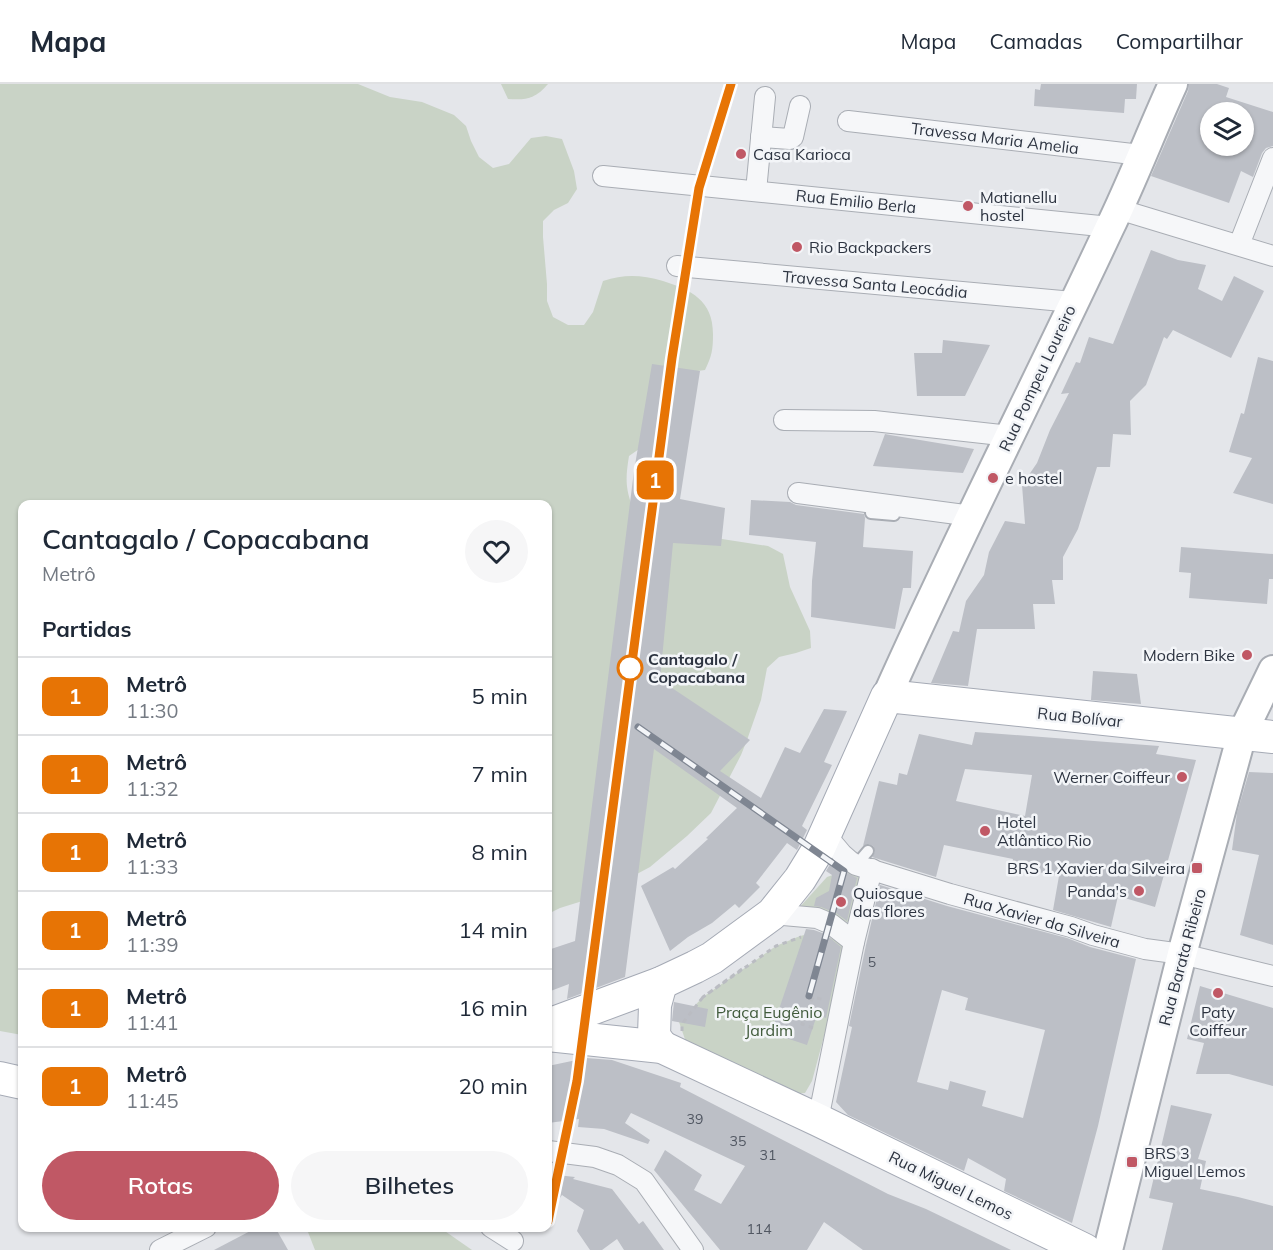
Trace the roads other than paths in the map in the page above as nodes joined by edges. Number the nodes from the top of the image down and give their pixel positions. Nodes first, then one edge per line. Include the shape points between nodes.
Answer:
1 (1173, 84) edge
2 (765, 97) dead end
3 (800, 105) dead end
4 (848, 122) dead end
5 (761, 137) junction
6 (1141, 155) junction
7 (1273, 158) edge
8 (603, 176) dead end
9 (756, 191) junction
10 (1114, 218) junction
11 (1239, 245) junction
12 (1273, 256) edge
13 (676, 266) dead end
14 (1073, 302) junction
15 (784, 420) dead end
16 (1010, 436) junction
17 (798, 493) dead end
18 (871, 513) dead end
19 (970, 519) junction
20 (1273, 670) edge
21 (887, 696) junction
22 (1242, 734) junction
23 (1273, 737) edge
24 (826, 835) junction
25 (866, 862) junction
26 (772, 914) junction
27 (854, 942) junction
28 (1182, 954) junction
29 (1273, 976) edge
30 (661, 983) junction
31 (552, 1024) edge
32 (552, 1035) edge
33 (673, 1043) junction
34 (0, 1078) edge
35 (18, 1082) edge
36 (818, 1120) junction
37 (552, 1152) edge
38 (196, 1232) edge
39 (498, 1232) edge
40 (513, 1242) dead end
41 (160, 1250) edge
42 (693, 1250) edge
43 (1085, 1250) edge
44 (1108, 1250) edge

1 - 6 street, Rua Pompeu Loureiro
2 - 5 street
3 - 5 street via 793,137
4 - 6 street, Travessa Maria Amelia
5 - 9 street
6 - 10 street, Rua Pompeu Loureiro
7 - 11 street
8 - 9 street, Rua Emilio Berla
9 - 10 street, Rua Emilio Berla
10 - 11 street, Rua Emilio Berla
10 - 14 street, Rua Pompeu Loureiro
11 - 12 street, Rua Emilio Berla
13 - 14 street, Travessa Santa Leocádia
14 - 16 street, Rua Pompeu Loureiro
15 - 16 street via 874,421
16 - 19 street, Rua Pompeu Loureiro
17 - 19 street
18 - 19 lane
19 - 21 street, Rua Pompeu Loureiro
20 - 22 street, Rua Barata Ribeiro
21 - 22 main road, Rua Bolívar
21 - 24 main road, Rua Pompeu Loureiro
22 - 23 main road, Rua Bolívar
22 - 28 street, Rua Barata Ribeiro
24 - 25 street, Rua Xavier da Silveira via 850,861
24 - 26 main road via 800,879
25 - 27 street
25 - 28 street, Rua Xavier da Silveira via 950,894 1145,949
26 - 27 street via 817,918
26 - 30 main road via 712,958
27 - 36 street
28 - 29 street, Rua Xavier da Silveira
28 - 44 street, Rua Barata Ribeiro
30 - 31 main road
30 - 33 main road via 655,1005 654,1036
32 - 33 main road
33 - 36 main road
34 - 35 main road
36 - 43 main road, Rua Miguel Lemos
37 - 42 street via 595,1157 644,1181
38 - 41 street
39 - 40 street

